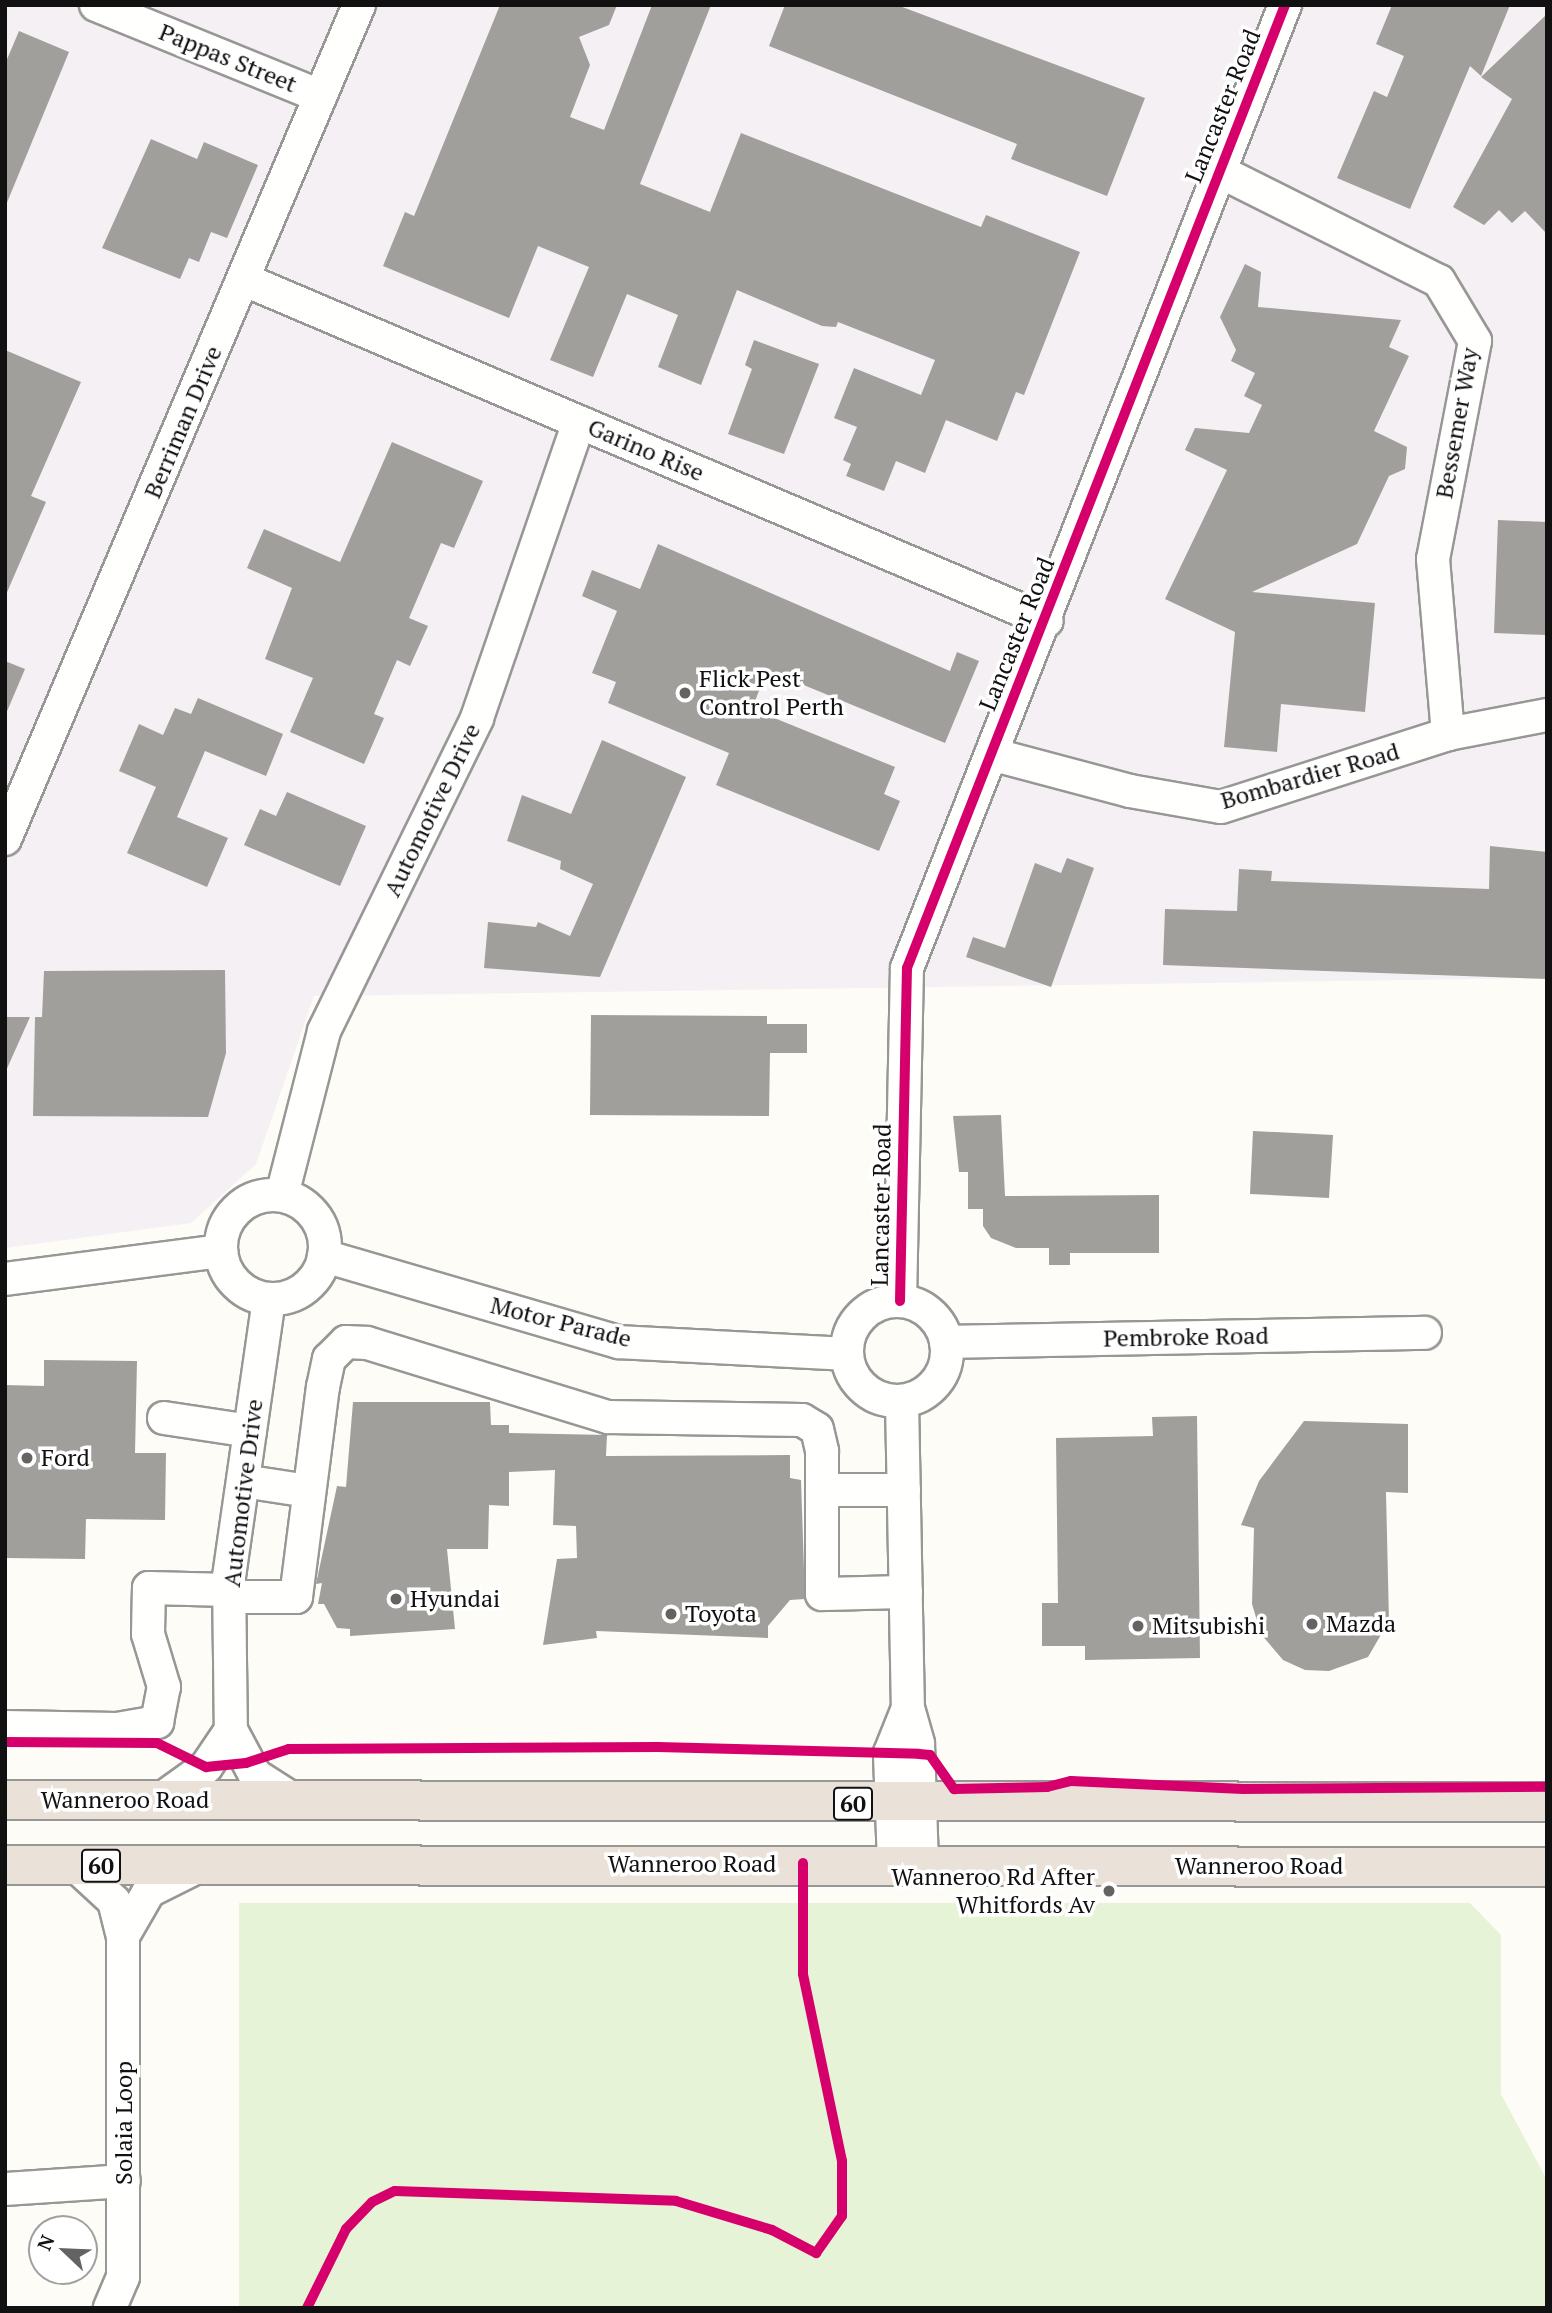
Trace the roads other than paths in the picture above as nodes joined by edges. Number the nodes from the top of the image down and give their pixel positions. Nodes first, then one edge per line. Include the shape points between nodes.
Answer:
1 (96, 5) edge
2 (359, 5) edge
3 (1285, 5) edge
4 (320, 96) junction
5 (1219, 171) junction
6 (245, 280) junction
7 (579, 422) junction
8 (1047, 621) junction
9 (1547, 715) edge
10 (1448, 734) junction
11 (991, 754) junction
12 (5, 839) edge
13 (282, 1195) junction
14 (221, 1251) junction
15 (324, 1256) junction
16 (5, 1279) edge
17 (269, 1299) junction
18 (900, 1301) junction
19 (1425, 1333) dead end
20 (946, 1342) junction
21 (848, 1354) junction
22 (902, 1401) junction
23 (164, 1418) dead end
24 (250, 1431) junction
25 (243, 1481) junction
26 (824, 1490) junction
27 (904, 1490) junction
28 (308, 1491) junction
29 (906, 1592) junction
30 (229, 1593) junction
31 (5, 1727) edge
32 (232, 1730) junction
33 (5, 1800) edge
34 (160, 1800) junction
35 (294, 1800) junction
36 (1547, 1802) edge
37 (907, 1804) junction
38 (908, 1864) junction
39 (5, 1866) edge
40 (76, 1866) junction
41 (198, 1867) junction
42 (1547, 1867) edge
43 (123, 1936) junction
44 (124, 2181) junction
45 (5, 2189) edge
46 (110, 2308) edge

1 - 4 street, Pappas Street
2 - 4 street, Berriman Drive
3 - 5 street, Lancaster Road
4 - 6 street, Berriman Drive
5 - 8 street, Lancaster Road
5 - 10 street, Bessemer Way via 1439,281 1475,341 1433,559
6 - 7 street, Garino Rise
6 - 12 street, Berriman Drive
7 - 8 street, Garino Rise
7 - 13 street, Automotive Drive via 477,718 324,1031
8 - 11 street, Lancaster Road
9 - 10 street, Bombardier Road
10 - 11 street, Bombardier Road via 1221,807 1130,791
11 - 18 street, Lancaster Road via 907,968
13 - 14 street via 245,1202 227,1223
13 - 15 street via 301,1203 316,1217
14 - 16 street
14 - 17 street via 236,1284
15 - 17 street via 304,1288
15 - 21 street, Motor Parade via 619,1342
17 - 24 street, Automotive Drive
18 - 20 street via 930,1313
18 - 21 street via 868,1310 849,1338
19 - 20 street, Pembroke Road
20 - 22 street via 942,1374 932,1387
21 - 22 street via 851,1370 865,1389
22 - 27 street
23 - 24 street
24 - 25 street, Automotive Drive
25 - 28 street
25 - 30 street, Automotive Drive
26 - 27 street
26 - 28 street via 817,1429 802,1420 608,1417 367,1343 346,1342 329,1359
26 - 29 street via 822,1594
27 - 29 street
28 - 30 street via 296,1597
29 - 37 street via 908,1708 891,1749
30 - 31 street via 149,1588 148,1634 164,1687 157,1722 117,1729
30 - 32 street, Automotive Drive
32 - 34 street via 206,1767
32 - 35 street, Automotive Drive via 256,1775
33 - 34 highway, Wanneroo Road / 60
34 - 35 highway, Wanneroo Road / 60
35 - 37 highway, Wanneroo Road / 60
36 - 37 highway, Wanneroo Road / 60
37 - 38 street
38 - 41 highway, Wanneroo Road / 60
38 - 42 highway, Wanneroo Road / 60
39 - 40 highway, Wanneroo Road / 60
40 - 41 highway, Wanneroo Road / 60
40 - 43 street, Solaia Loop via 114,1901
41 - 43 street via 149,1891
43 - 44 street, Solaia Loop
44 - 45 street
44 - 46 street, Solaia Loop via 123,2277

